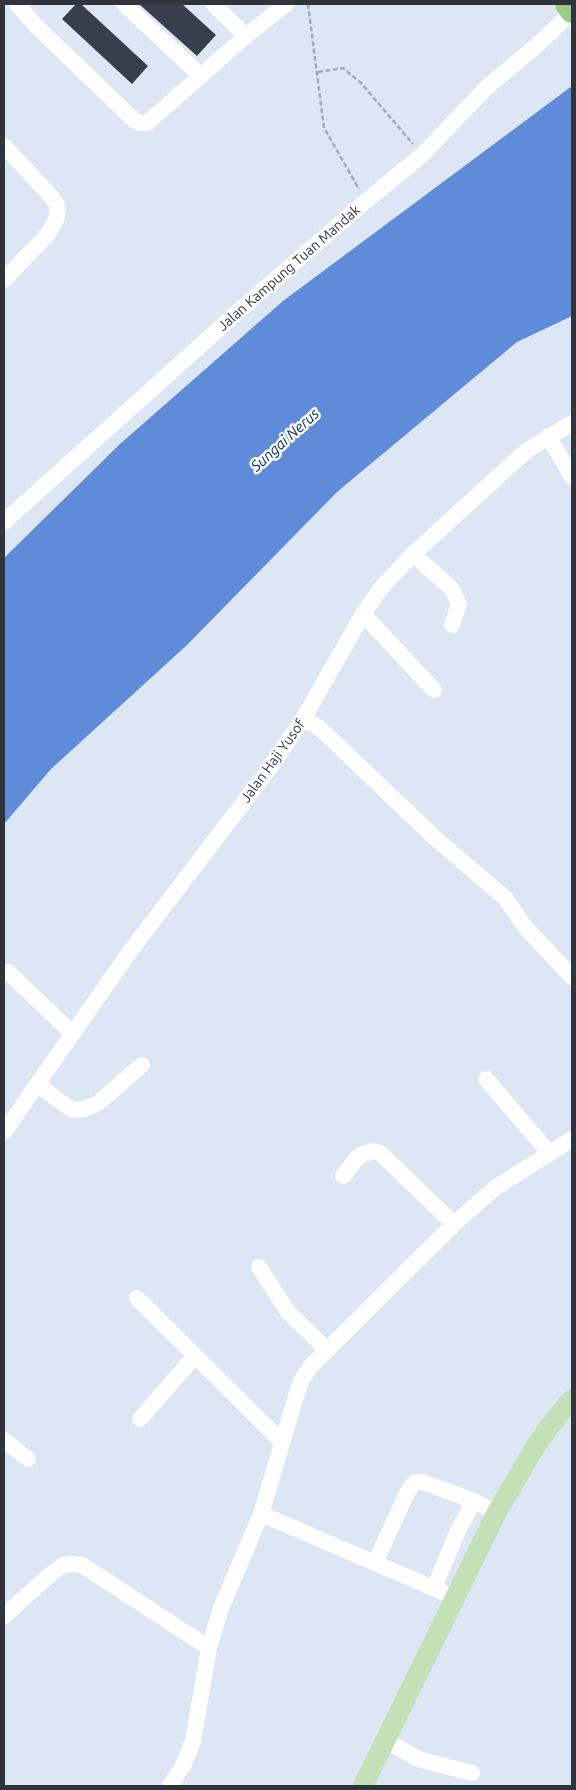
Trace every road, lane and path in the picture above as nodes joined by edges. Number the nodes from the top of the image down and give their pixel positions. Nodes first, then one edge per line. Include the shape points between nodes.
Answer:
1 (17, 4) edge
2 (124, 4) edge
3 (213, 4) edge
4 (286, 4) edge
5 (308, 4) edge
6 (567, 4) edge
7 (572, 11) edge
8 (246, 36) junction
9 (317, 72) junction
10 (200, 76) junction
11 (4, 146) edge
12 (422, 155) junction
13 (366, 201) junction
14 (4, 280) edge
15 (572, 423) edge
16 (548, 436) junction
17 (572, 476) edge
18 (4, 522) edge
19 (413, 554) junction
20 (363, 614) junction
21 (452, 625) dead end
22 (434, 690) dead end
23 (304, 719) junction
24 (8, 972) dead end
25 (572, 977) edge
26 (72, 1033) junction
27 (142, 1065) dead end
28 (486, 1079) dead end
29 (37, 1084) junction
30 (4, 1132) edge
31 (572, 1139) edge
32 (550, 1154) junction
33 (343, 1176) dead end
34 (454, 1224) junction
35 (259, 1267) dead end
36 (137, 1298) dead end
37 (327, 1350) junction
38 (195, 1356) junction
39 (572, 1399) edge
40 (140, 1419) dead end
41 (4, 1440) edge
42 (282, 1442) junction
43 (28, 1459) dead end
44 (474, 1501) junction
45 (497, 1512) junction
46 (261, 1514) junction
47 (375, 1563) junction
48 (434, 1588) junction
49 (454, 1597) junction
50 (4, 1616) edge
51 (209, 1648) junction
52 (385, 1740) junction
53 (472, 1773) dead end
54 (170, 1786) edge
55 (363, 1786) edge

1 - 10 street via 43,33 140,123 147,123
2 - 10 street
3 - 8 street
4 - 8 street
5 - 9 path
6 - 7 highway
7 - 12 street, Jalan Kampung Tuan Mandak via 487,87
8 - 10 street
9 - 12 path via 343,68 361,83
9 - 13 path via 324,128
11 - 14 street via 56,203 58,210 48,234
12 - 13 street, Jalan Kampung Tuan Mandak
13 - 18 street, Jalan Kampung Tuan Mandak via 240,309
15 - 16 street, Jalan Haji Yusof
16 - 17 street
16 - 19 street, Jalan Haji Yusof via 526,451
19 - 20 street, Jalan Haji Yusof via 381,588
19 - 21 street via 451,588 459,604
20 - 22 street
20 - 23 street, Jalan Haji Yusof
23 - 25 street via 326,734 435,838 504,898 526,928
23 - 26 street, Jalan Haji Yusof via 130,950
24 - 26 street
26 - 29 street, Jalan Haji Yusof
27 - 29 street via 98,1104 85,1109 72,1110
28 - 32 street
29 - 30 street, Jalan Haji Yusof
31 - 32 street
32 - 34 street via 495,1188
33 - 34 street via 363,1154 380,1153
34 - 37 street
35 - 37 street via 288,1312
36 - 38 street
37 - 42 street via 302,1379
38 - 40 street
38 - 42 street
39 - 45 main road via 534,1449
41 - 43 street
42 - 46 street
44 - 45 street
44 - 47 street via 415,1482
44 - 48 street
45 - 49 main road
46 - 47 street
46 - 51 street via 221,1608
47 - 48 street
48 - 49 street
49 - 52 main road
50 - 51 street via 53,1572 64,1565 82,1565
51 - 54 street via 192,1741 184,1764
52 - 53 street via 418,1759
52 - 55 main road

